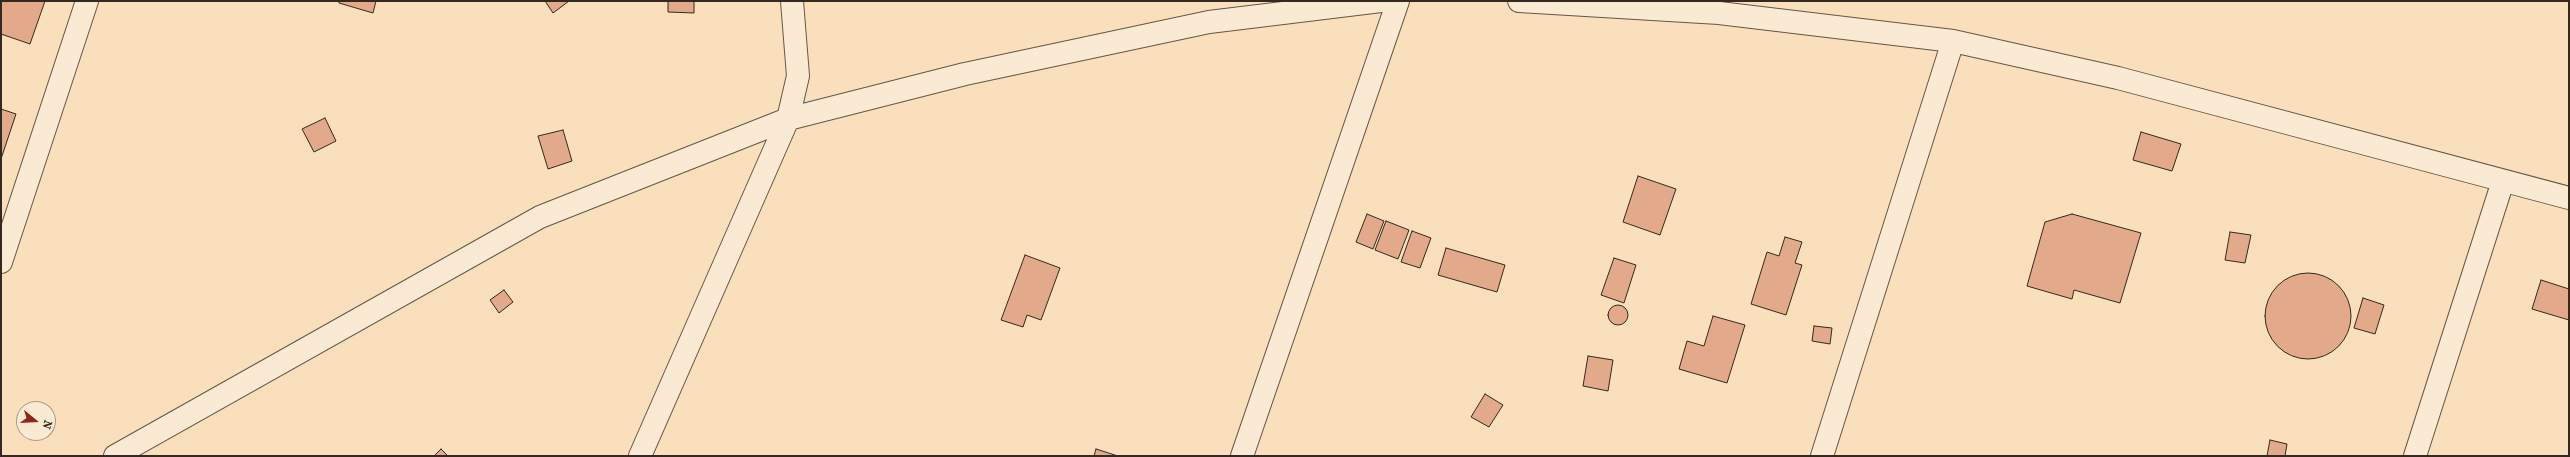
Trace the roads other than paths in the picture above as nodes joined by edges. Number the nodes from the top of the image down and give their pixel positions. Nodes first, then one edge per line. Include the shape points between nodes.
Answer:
1 (87, 1) edge
2 (792, 1) edge
3 (1382, 1) edge
4 (1398, 1) edge
5 (1519, 1) edge
6 (1952, 41) junction
7 (788, 119) junction
8 (2503, 181) junction
9 (2569, 198) edge
10 (1, 262) edge
11 (115, 456) edge
12 (640, 456) edge
13 (1242, 456) edge
14 (1822, 456) edge
15 (2414, 456) edge

1 - 10 street
2 - 7 street via 798,76
3 - 7 street via 1209,22 966,74
4 - 13 street
5 - 6 street via 1719,12
6 - 8 street via 2118,78
6 - 14 street
7 - 11 street via 540,217
7 - 12 street
8 - 9 street
8 - 15 street

